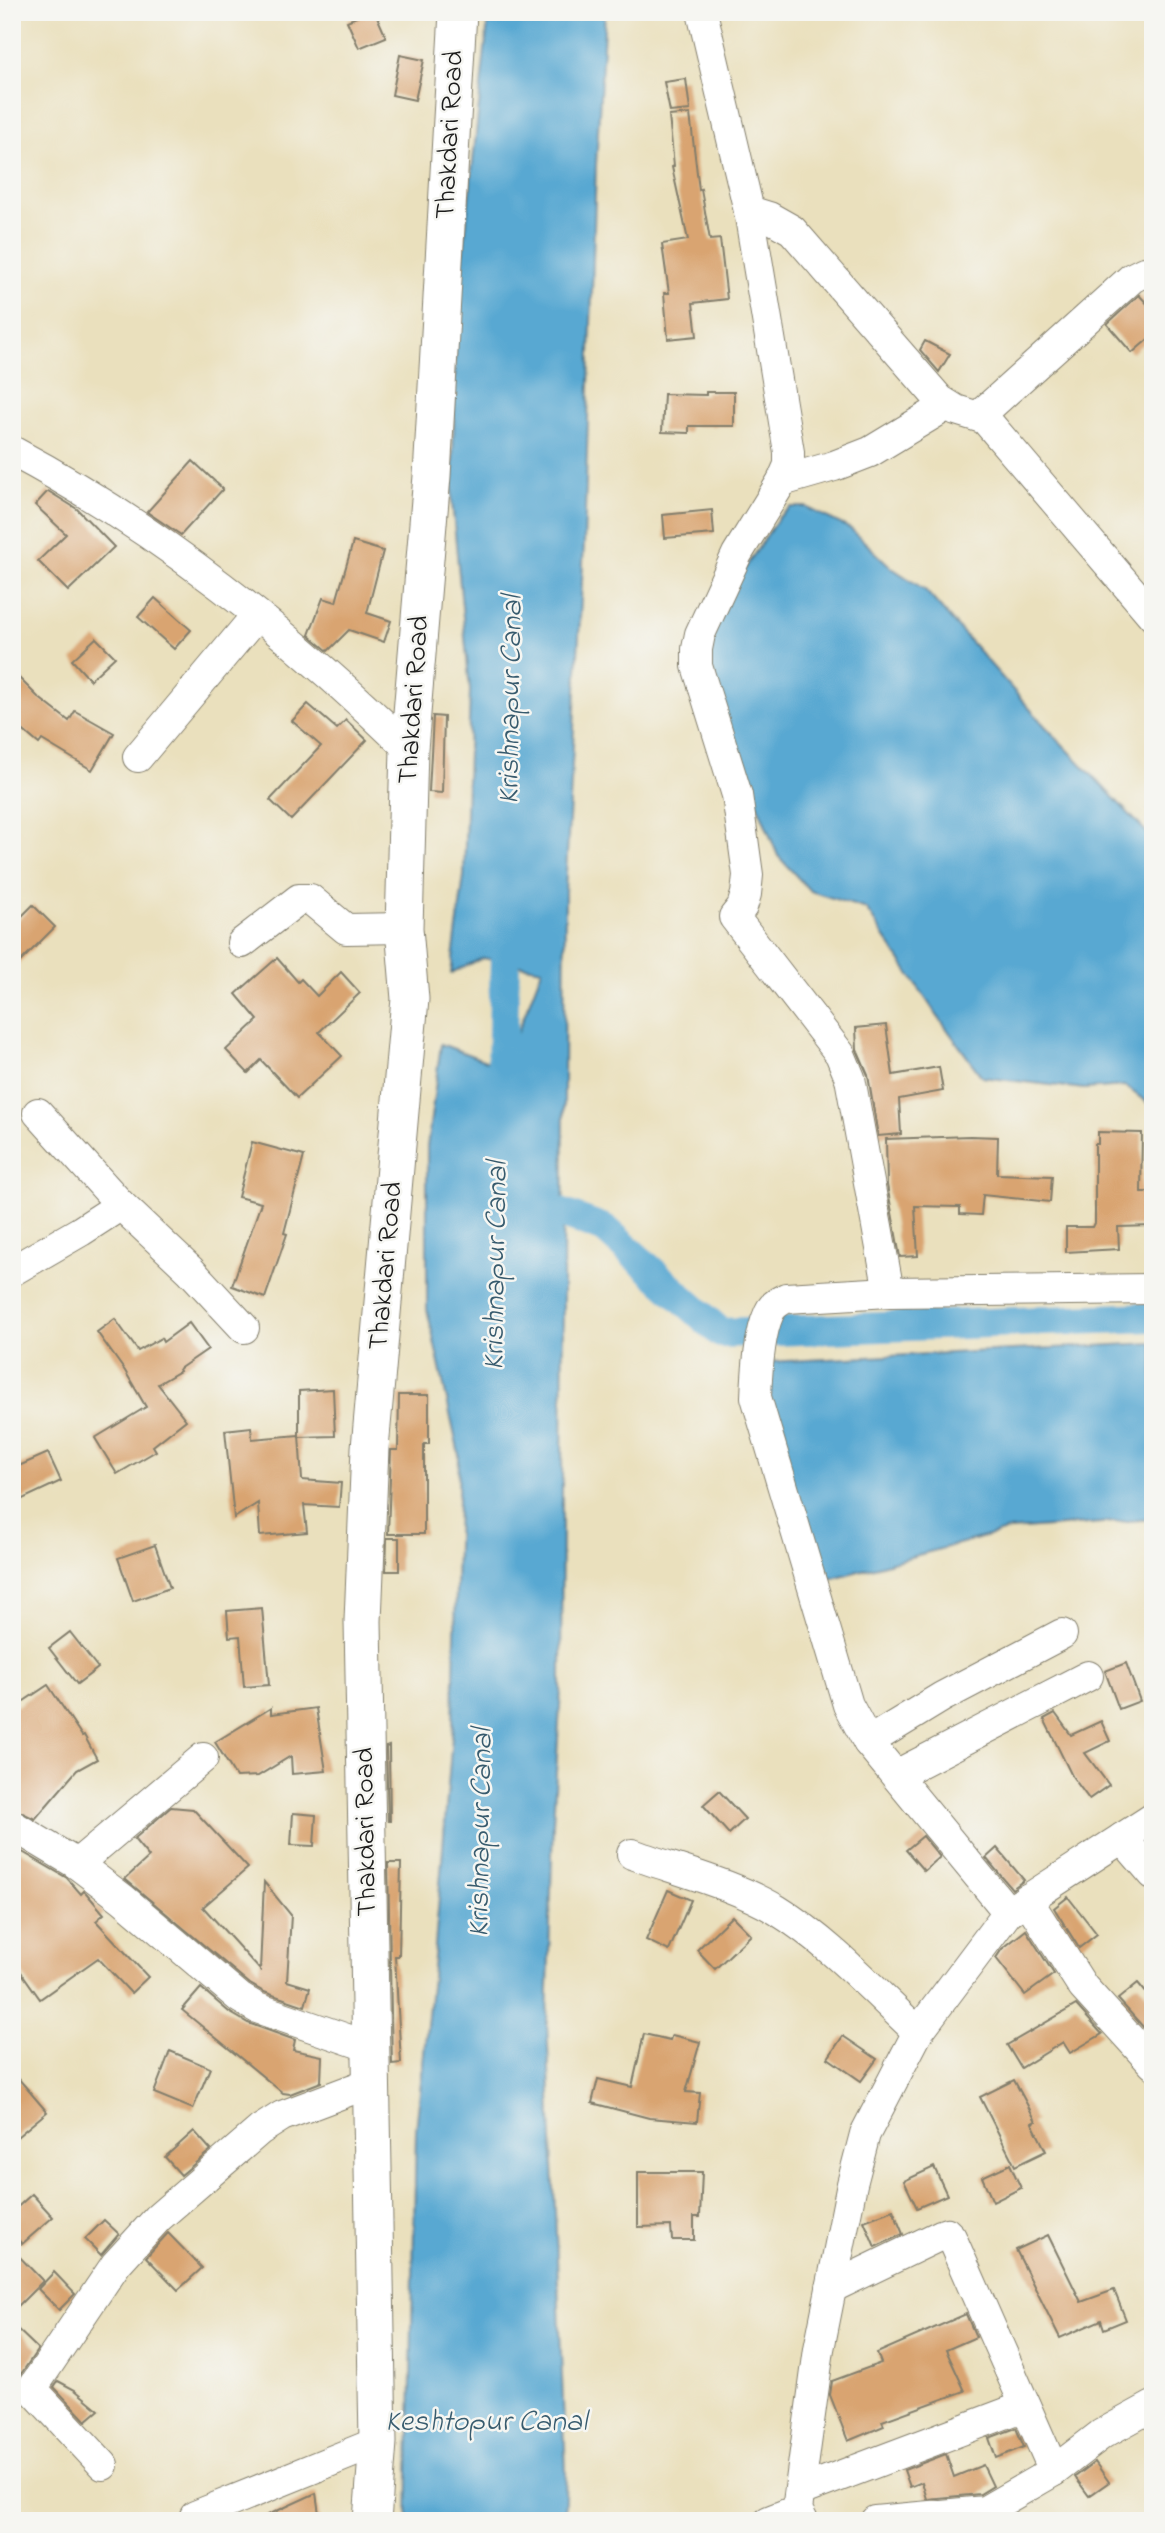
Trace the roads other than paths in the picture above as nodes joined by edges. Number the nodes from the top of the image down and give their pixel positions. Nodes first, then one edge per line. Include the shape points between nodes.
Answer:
1 (458, 12) edge
2 (702, 12) edge
3 (749, 211) junction
4 (1153, 272) edge
5 (946, 406) junction
6 (979, 416) junction
7 (12, 451) edge
8 (782, 481) junction
9 (257, 615) junction
10 (1153, 616) edge
11 (409, 749) junction
12 (138, 757) dead end
13 (404, 929) junction
14 (242, 943) dead end
15 (38, 1113) dead end
16 (121, 1205) junction
17 (12, 1271) edge
18 (1153, 1289) edge
19 (889, 1292) junction
20 (244, 1328) dead end
21 (1062, 1634) dead end
22 (1088, 1676) dead end
23 (868, 1742) junction
24 (203, 1758) dead end
25 (895, 1775) junction
26 (1153, 1818) edge
27 (16, 1832) edge
28 (1122, 1838) junction
29 (632, 1854) dead end
30 (77, 1864) junction
31 (1153, 1874) edge
32 (1018, 1905) junction
33 (918, 2032) junction
34 (1153, 2064) edge
35 (371, 2065) junction
36 (831, 2288) junction
37 (1025, 2406) junction
38 (1153, 2406) edge
39 (378, 2442) junction
40 (103, 2465) dead end
41 (1054, 2471) junction
42 (800, 2507) edge
43 (195, 2516) dead end
44 (988, 2516) edge
45 (372, 2521) edge
46 (769, 2521) edge
47 (876, 2521) edge

1 - 11 street, Thakdari Road via 432,476
2 - 3 street
3 - 5 street via 792,230
3 - 8 street via 789,452
4 - 6 street via 1132,278
5 - 6 street
5 - 8 street via 870,452
6 - 10 street
7 - 9 street via 72,483
8 - 19 street via 737,554 700,634 697,666 737,795 748,875 742,907 734,917 840,1054 850,1078
9 - 11 street
9 - 12 street
11 - 13 street, Thakdari Road
13 - 14 street via 346,929 310,899 299,899
13 - 35 street, Thakdari Road via 410,999 370,1448 363,1621
15 - 16 street
16 - 17 street
16 - 20 street
18 - 19 street
19 - 23 street via 778,1302 769,1311 756,1397 848,1705
21 - 23 street via 942,1696
22 - 25 street
23 - 25 street
24 - 30 street
25 - 32 street
26 - 28 street
27 - 30 street
28 - 31 street
28 - 32 street
29 - 33 street via 776,1910 825,1946
30 - 35 street via 240,1998
32 - 33 street
32 - 34 street via 1083,1987
33 - 36 street via 865,2134
35 - 39 street, Thakdari Road
35 - 40 street via 260,2130 158,2218 116,2264 33,2387
36 - 37 street via 947,2233
36 - 42 street
37 - 41 street
37 - 42 street
38 - 41 street via 1102,2434
39 - 43 street
39 - 45 street, Thakdari Road
41 - 44 street
42 - 46 street
44 - 47 street

